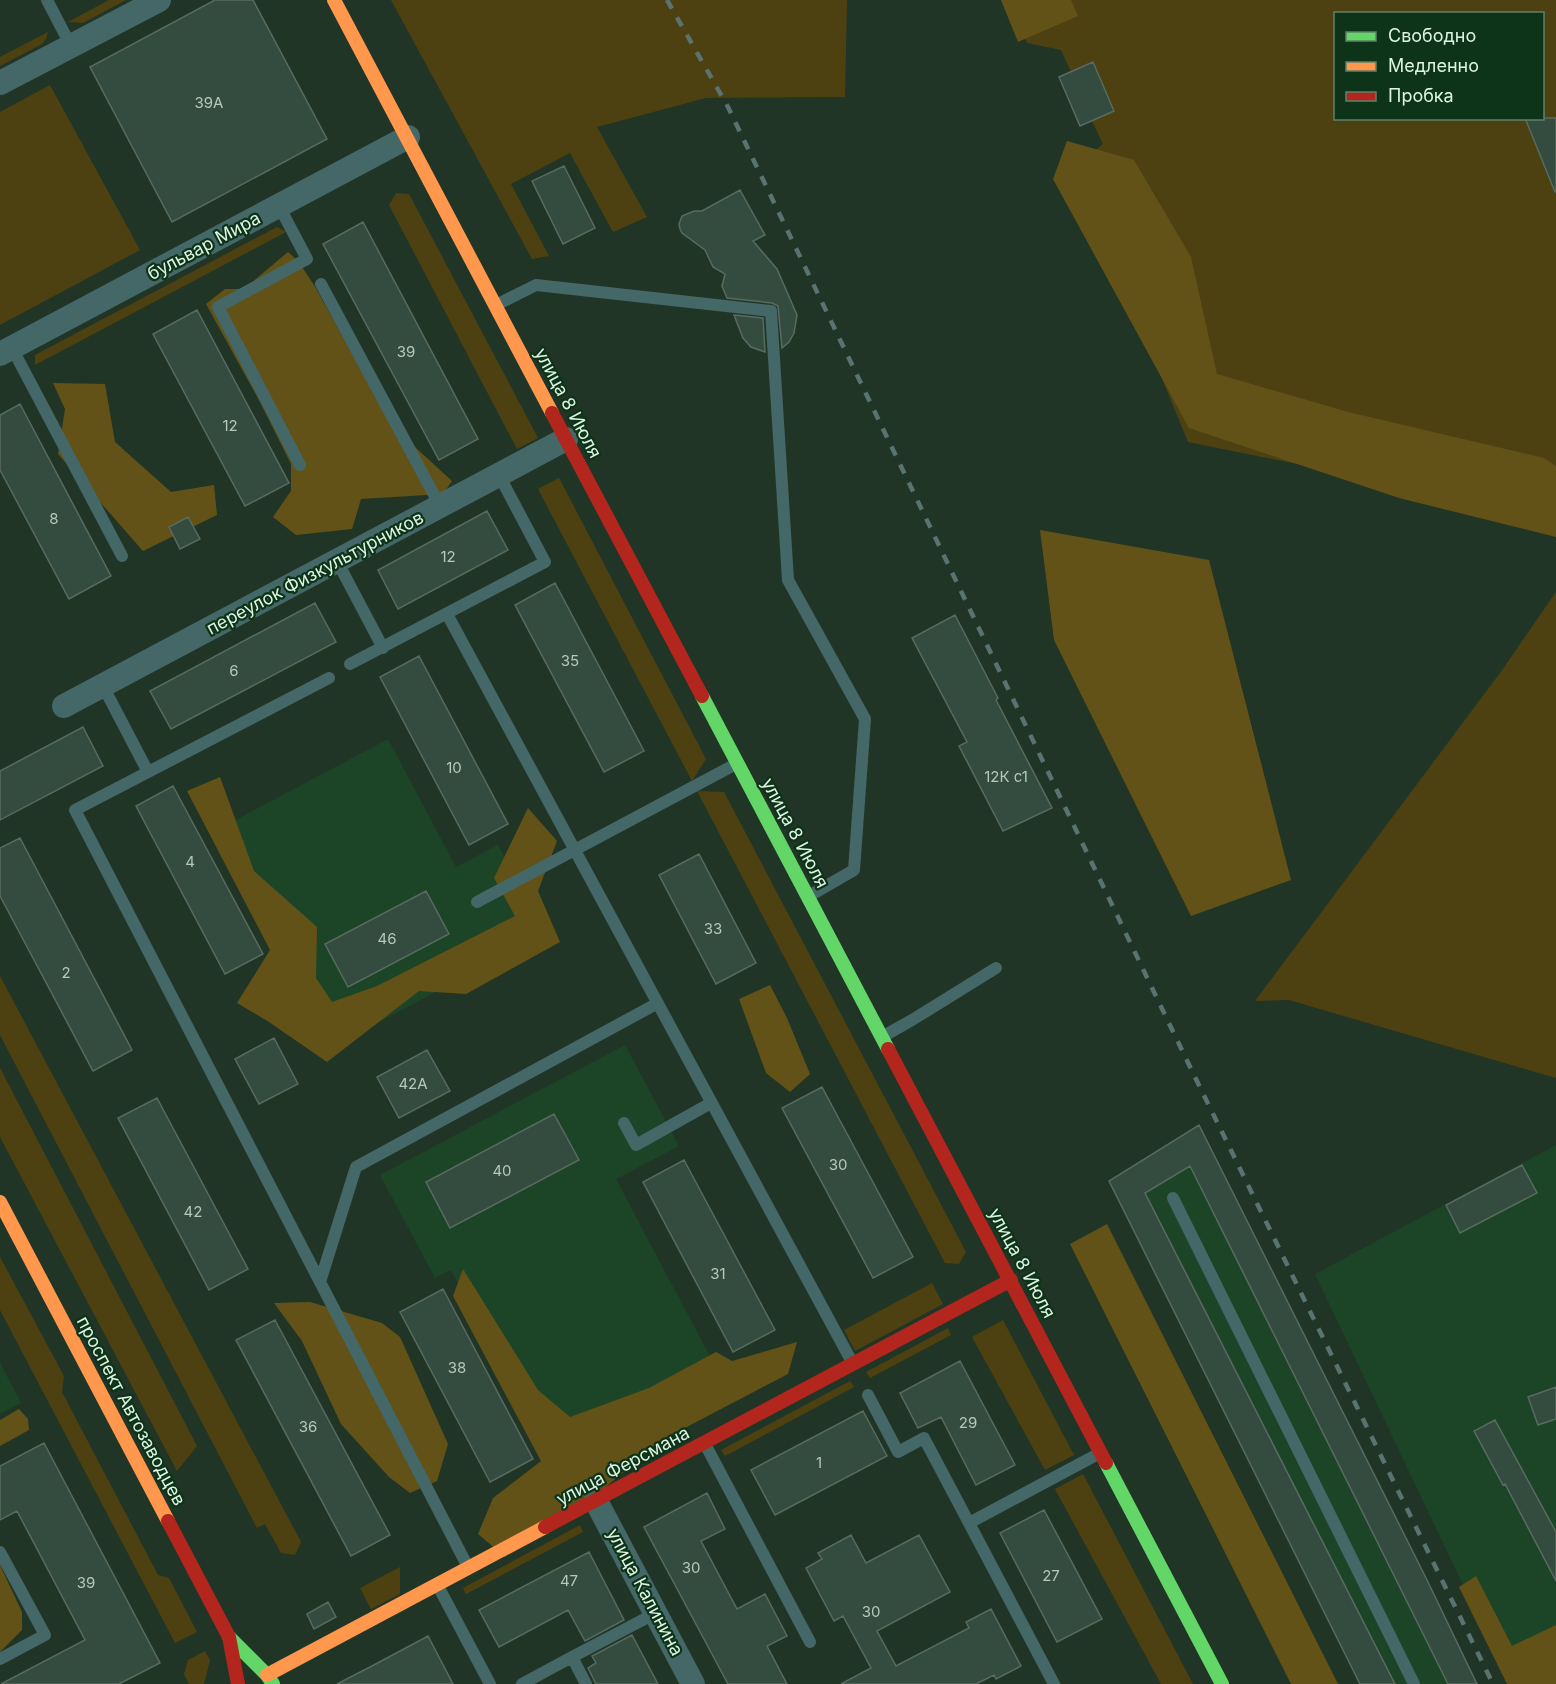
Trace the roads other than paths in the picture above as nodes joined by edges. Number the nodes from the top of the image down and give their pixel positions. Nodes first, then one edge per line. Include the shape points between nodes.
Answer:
1 (47, 0) edge
2 (159, 0) edge
3 (334, 0) edge
4 (71, 46) junction
5 (0, 83) edge
6 (408, 137) junction
7 (279, 206) junction
8 (321, 284) dead end
9 (495, 306) junction
10 (6, 351) edge
11 (566, 439) junction
12 (300, 465) dead end
13 (499, 475) junction
14 (440, 506) junction
15 (122, 556) dead end
16 (337, 561) junction
17 (447, 614) junction
18 (383, 648) junction
19 (350, 664) dead end
20 (329, 678) dead end
21 (103, 686) junction
22 (64, 706) dead end
23 (737, 764) junction
24 (148, 772) junction
25 (574, 850) junction
26 (808, 897) junction
27 (477, 902) dead end
28 (996, 968) dead end
29 (658, 1003) junction
30 (882, 1037) junction
31 (711, 1103) junction
32 (624, 1123) dead end
33 (1173, 1198) dead end
34 (0, 1202) edge
35 (1011, 1280) junction
36 (320, 1282) junction
37 (853, 1364) junction
38 (868, 1395) dead end
39 (705, 1443) junction
40 (1101, 1453) junction
41 (596, 1501) junction
42 (969, 1523) junction
43 (0, 1552) edge
44 (469, 1568) junction
45 (437, 1585) junction
46 (656, 1613) junction
47 (229, 1637) junction
48 (810, 1642) dead end
49 (572, 1657) junction
50 (0, 1659) edge
51 (270, 1680) edge
52 (238, 1684) edge
53 (252, 1684) edge
54 (490, 1684) edge
55 (523, 1684) edge
56 (586, 1684) edge
57 (693, 1684) edge
58 (1054, 1684) edge
59 (1222, 1684) edge
60 (1414, 1684) edge

1 - 4 lane
2 - 4 street
3 - 6 main road, улица 8 Июля
4 - 5 street
6 - 7 street, бульвар Мира
6 - 9 main road, улица 8 Июля
7 - 10 street, бульвар Мира
7 - 12 lane via 307,259 218,307
8 - 14 lane
9 - 11 main road, улица 8 Июля
9 - 26 lane via 536,285 771,311 788,580 865,718 854,870
10 - 15 lane
11 - 13 street, переулок Физкультурников
11 - 23 main road, улица 8 Июля
13 - 14 street, переулок Физкультурников
13 - 17 lane via 545,562
14 - 16 street, переулок Физкультурников
16 - 18 lane
16 - 21 street, переулок Физкультурников
17 - 18 lane
17 - 25 lane
18 - 19 lane
20 - 24 lane
21 - 22 street, переулок Физкультурников
21 - 24 lane
23 - 25 lane
23 - 26 main road, улица 8 Июля
24 - 36 lane via 75,810
25 - 27 lane
25 - 29 lane
26 - 30 main road, улица 8 Июля
28 - 30 lane
29 - 31 lane
29 - 36 lane via 356,1167
30 - 35 main road, улица 8 Июля
31 - 32 lane via 636,1145
31 - 37 lane
33 - 60 lane
34 - 47 main road, проспект Автозаводцев
35 - 37 main road, улица Ферсмана
35 - 40 main road, улица 8 Июля
36 - 44 lane
37 - 39 main road, улица Ферсмана
38 - 42 lane via 898,1452 924,1438
39 - 41 main road, улица Ферсмана
39 - 48 lane
40 - 42 lane
40 - 59 main road, улица 8 Июля
41 - 44 main road, улица Ферсмана
41 - 46 street, улица Калинина
42 - 58 lane
43 - 50 lane via 45,1635
44 - 45 main road, улица Ферсмана
45 - 51 main road, улица Ферсмана
45 - 54 lane
46 - 49 lane
46 - 57 street, улица Калинина
47 - 51 main road, проспект Автозаводцев
47 - 52 main road, проспект Автозаводцев
49 - 55 lane
49 - 56 lane
51 - 53 main road, улица Ферсмана

